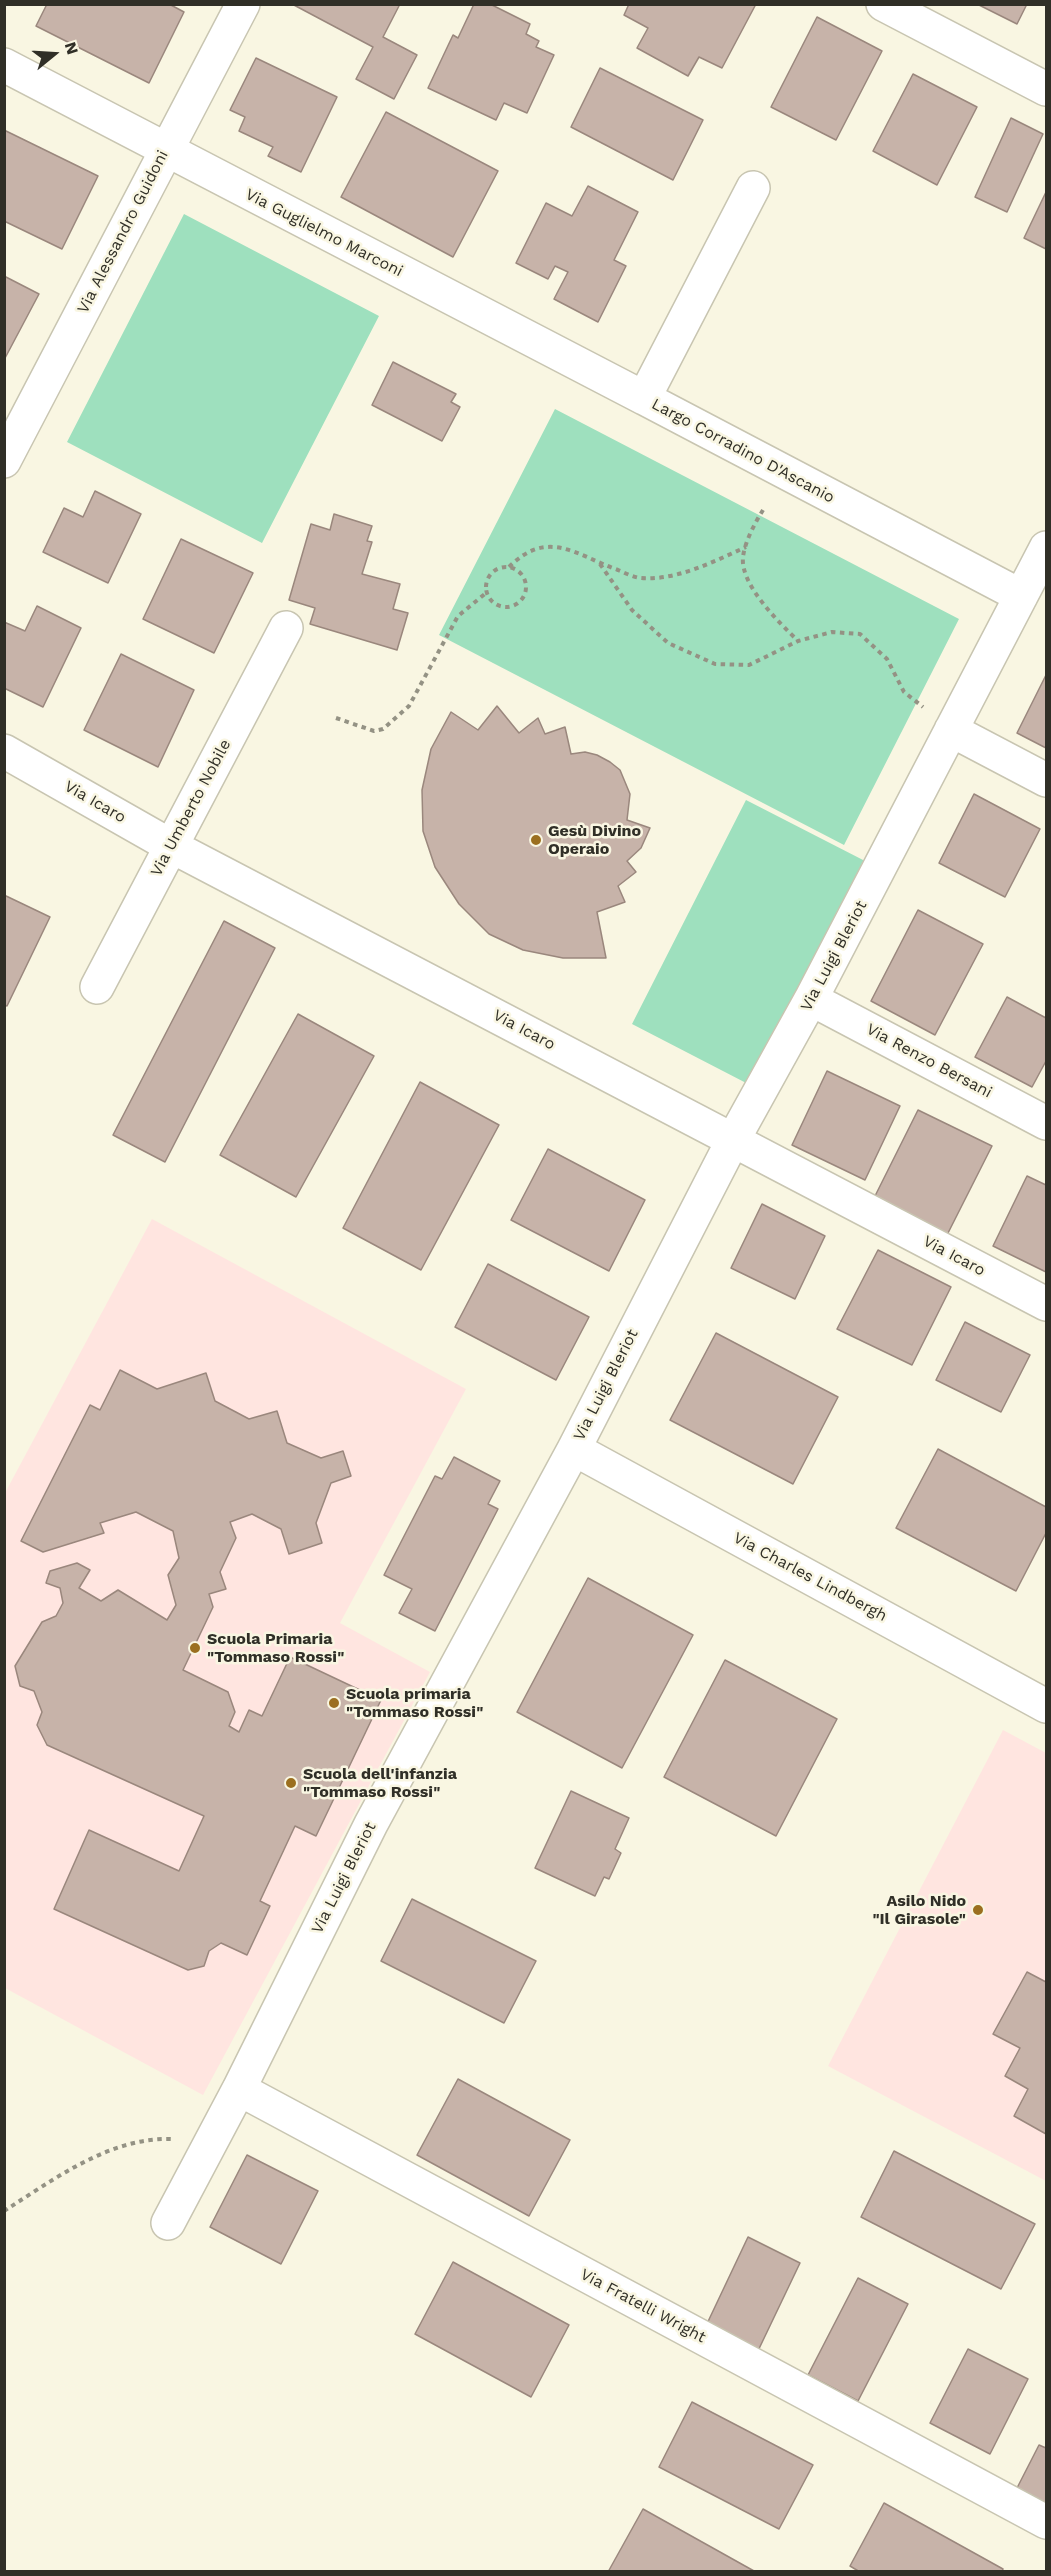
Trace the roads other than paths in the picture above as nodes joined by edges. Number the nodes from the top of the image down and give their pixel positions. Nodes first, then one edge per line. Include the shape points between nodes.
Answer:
1 (243, 4) edge
2 (883, 4) edge
3 (4, 65) edge
4 (1047, 89) edge
5 (166, 150) junction
6 (753, 188) dead end
7 (644, 398) junction
8 (4, 461) edge
9 (1047, 548) edge
10 (1021, 596) junction
11 (286, 628) dead end
12 (951, 730) junction
13 (4, 751) edge
14 (1047, 780) edge
15 (171, 846) junction
16 (97, 987) dead end
17 (812, 999) junction
18 (1047, 1123) edge
19 (733, 1140) junction
20 (1047, 1304) edge
21 (574, 1449) junction
22 (1047, 1706) edge
23 (239, 2089) junction
24 (168, 2223) dead end
25 (1047, 2522) edge

1 - 5 street, Via Alessandro Guidoni
2 - 4 street
3 - 5 street, Via Guglielmo Marconi
5 - 7 street, Via Guglielmo Marconi
5 - 8 street, Via Alessandro Guidoni
6 - 7 street, Largo Corradino D'Ascanio
7 - 10 street, Largo Corradino D'Ascanio
9 - 10 street, Via Luigi Bleriot
10 - 12 street, Via Luigi Bleriot
11 - 15 street, Via Umberto Nobile
12 - 14 street
12 - 17 street, Via Luigi Bleriot
13 - 15 street, Via Icaro
15 - 16 street, Via Umberto Nobile
15 - 19 street, Via Icaro
17 - 18 street, Via Renzo Bersani
17 - 19 street, Via Luigi Bleriot
19 - 20 street, Via Icaro
19 - 21 street, Via Luigi Bleriot
21 - 22 street, Via Charles Lindbergh
21 - 23 street, Via Luigi Bleriot via 371,1824
23 - 24 street, Via Luigi Bleriot
23 - 25 street, Via Fratelli Wright

